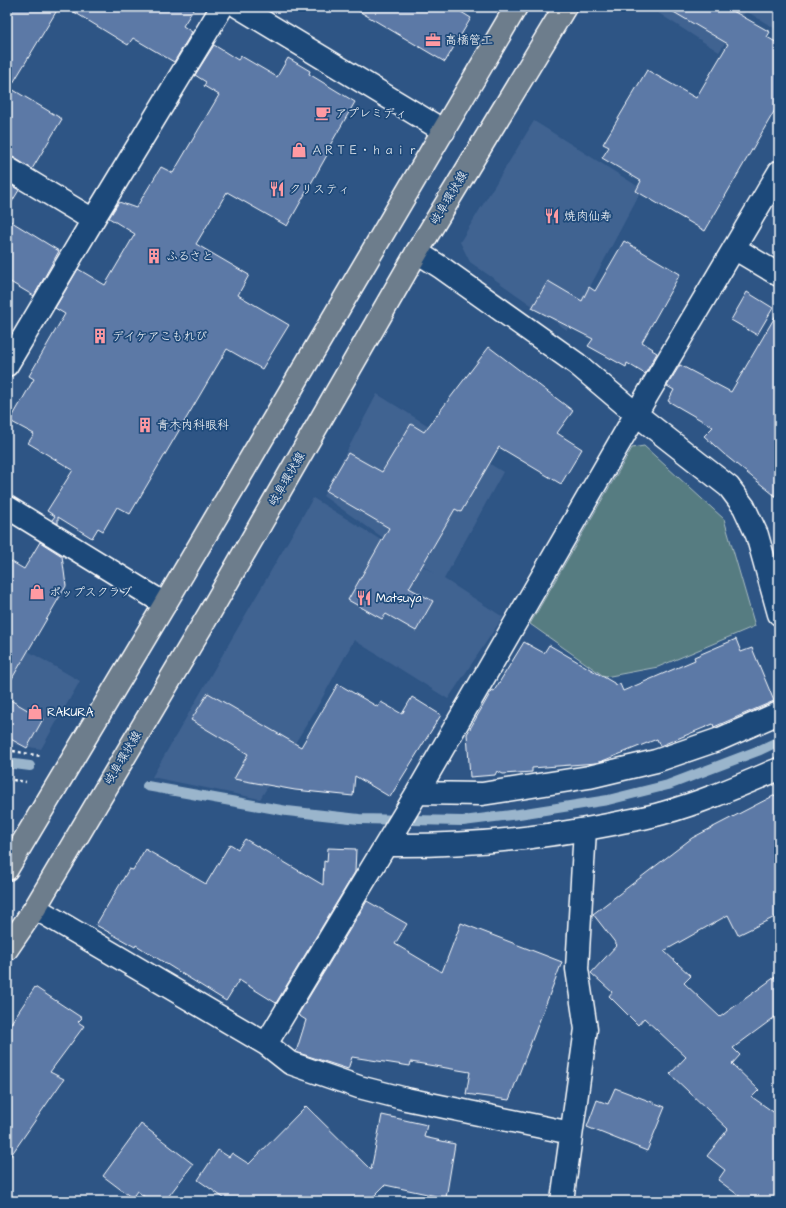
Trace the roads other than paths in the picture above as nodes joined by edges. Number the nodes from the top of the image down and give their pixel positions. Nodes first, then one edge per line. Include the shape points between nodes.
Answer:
1 (222, 7) edge
2 (239, 7) edge
3 (516, 7) edge
4 (565, 7) edge
5 (444, 131) junction
6 (7, 168) edge
7 (779, 172) edge
8 (93, 220) junction
9 (734, 248) junction
10 (417, 252) junction
11 (779, 275) edge
12 (7, 365) edge
13 (636, 414) junction
14 (7, 507) edge
15 (165, 604) junction
16 (779, 614) edge
17 (779, 713) edge
18 (779, 769) edge
19 (413, 801) junction
20 (585, 829) junction
21 (390, 839) junction
22 (7, 869) edge
23 (34, 908) junction
24 (7, 949) edge
25 (266, 1044) junction
26 (571, 1133) junction
27 (562, 1201) edge

1 - 8 street
2 - 5 street
3 - 5 main road
4 - 10 main road, 岐阜環状線
5 - 15 main road
6 - 8 street
7 - 9 street
8 - 12 street
9 - 11 street
9 - 13 street
10 - 13 street via 577,364
10 - 23 main road, 岐阜環状線 via 209,614
13 - 16 street via 729,487 740,502 757,535
13 - 19 street
14 - 15 street
15 - 22 main road
17 - 19 street via 720,739 656,761 589,777 482,794
18 - 20 street via 713,797 662,814
19 - 21 street
20 - 21 street via 486,843 429,846
20 - 26 street via 577,969 586,1029
21 - 25 street
23 - 24 main road, 岐阜環状線
23 - 25 street
25 - 26 street via 290,1063 359,1087
26 - 27 street

